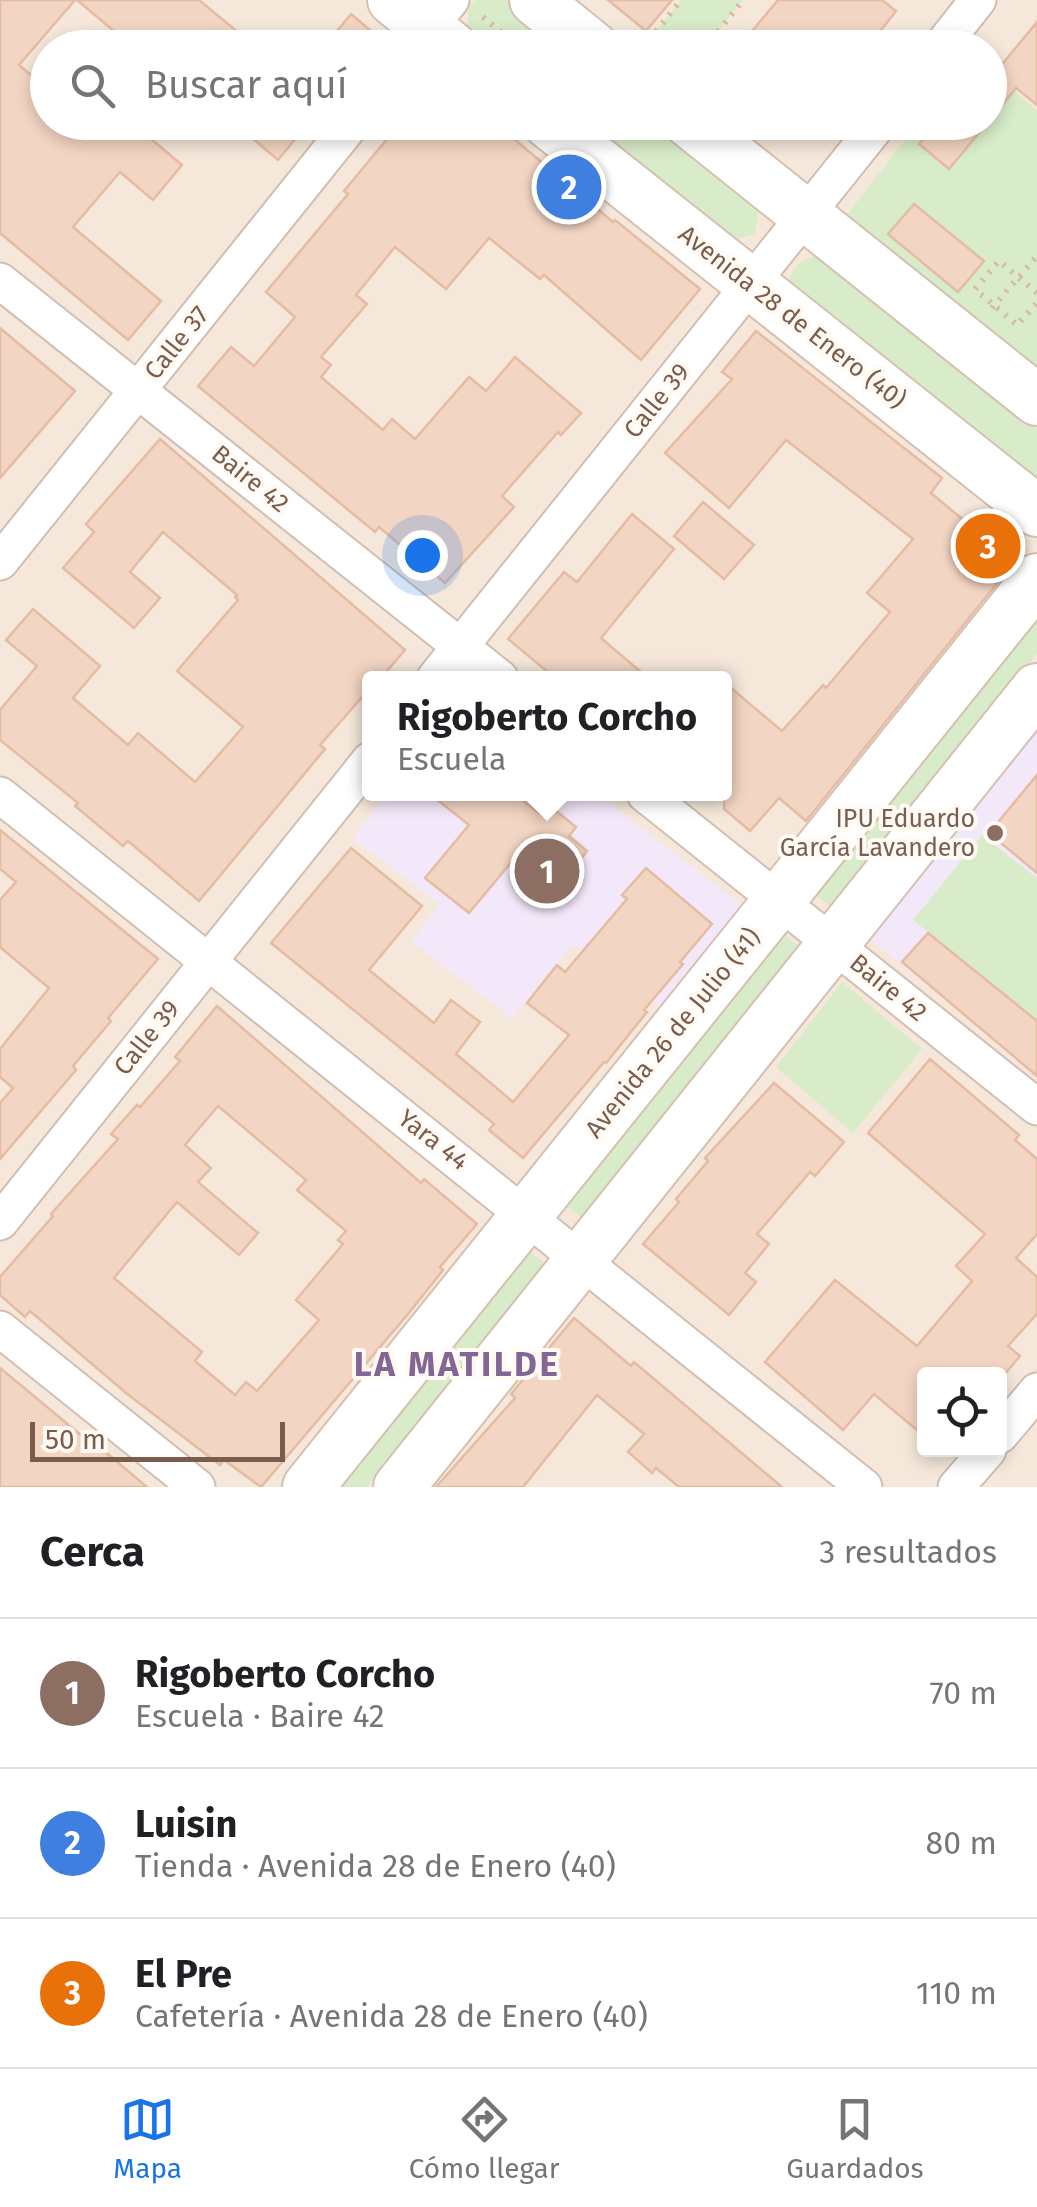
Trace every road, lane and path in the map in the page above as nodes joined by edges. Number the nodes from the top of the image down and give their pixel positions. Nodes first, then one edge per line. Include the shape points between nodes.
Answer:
1 (535, 0) edge
2 (681, 0) edge
3 (743, 0) edge
4 (978, 0) edge
5 (572, 30) edge
6 (657, 30) edge
7 (719, 30) edge
8 (954, 30) edge
9 (339, 140) edge
10 (570, 140) edge
11 (711, 140) edge
12 (866, 140) edge
13 (806, 216) junction
14 (0, 280) edge
15 (750, 284) junction
16 (1037, 293) edge
17 (1037, 302) edge
18 (139, 391) junction
19 (1037, 400) edge
20 (1037, 511) edge
21 (0, 562) edge
22 (1037, 579) edge
23 (460, 647) junction
24 (440, 671) edge
25 (491, 671) edge
26 (1037, 689) edge
27 (362, 770) edge
28 (0, 796) edge
29 (654, 801) edge
30 (779, 900) junction
31 (833, 944) junction
32 (208, 961) junction
33 (1037, 1107) edge
34 (527, 1214) junction
35 (0, 1222) edge
36 (582, 1258) junction
37 (0, 1329) edge
38 (1037, 1390) edge
39 (1007, 1426) edge
40 (982, 1457) edge
41 (197, 1487) edge
42 (308, 1487) edge
43 (399, 1487) edge
44 (864, 1487) edge
45 (956, 1487) edge

1 - 5 main road
2 - 6 path
3 - 7 path
4 - 8 street
9 - 18 street, Calle 37
10 - 15 main road, Avenida 28 de Enero (40)
11 - 13 main road
12 - 13 street, Calle 39
13 - 15 street, Calle 39
13 - 19 main road
14 - 18 street, Baire 42
15 - 20 main road, Avenida 28 de Enero (40)
15 - 23 street, Calle 39
16 - 17 path via 999,261 975,290 1017,326
18 - 21 street, Calle 37
18 - 23 street, Baire 42
22 - 30 main road, Avenida 26 de Julio (41)
23 - 24 street, Calle 39
23 - 25 street, Baire 42
26 - 31 main road
27 - 32 street, Calle 39
28 - 32 street, Yara 44
29 - 30 street, Baire 42
30 - 31 street, Baire 42
30 - 34 main road, Avenida 26 de Julio (41)
31 - 33 street, Baire 42
31 - 36 main road
32 - 34 street, Yara 44
32 - 35 street, Calle 39
34 - 36 street, Yara 44
34 - 42 main road, Avenida 26 de Julio (41)
36 - 43 main road
36 - 44 street, Yara 44
37 - 41 street
38 - 39 street
40 - 45 street

